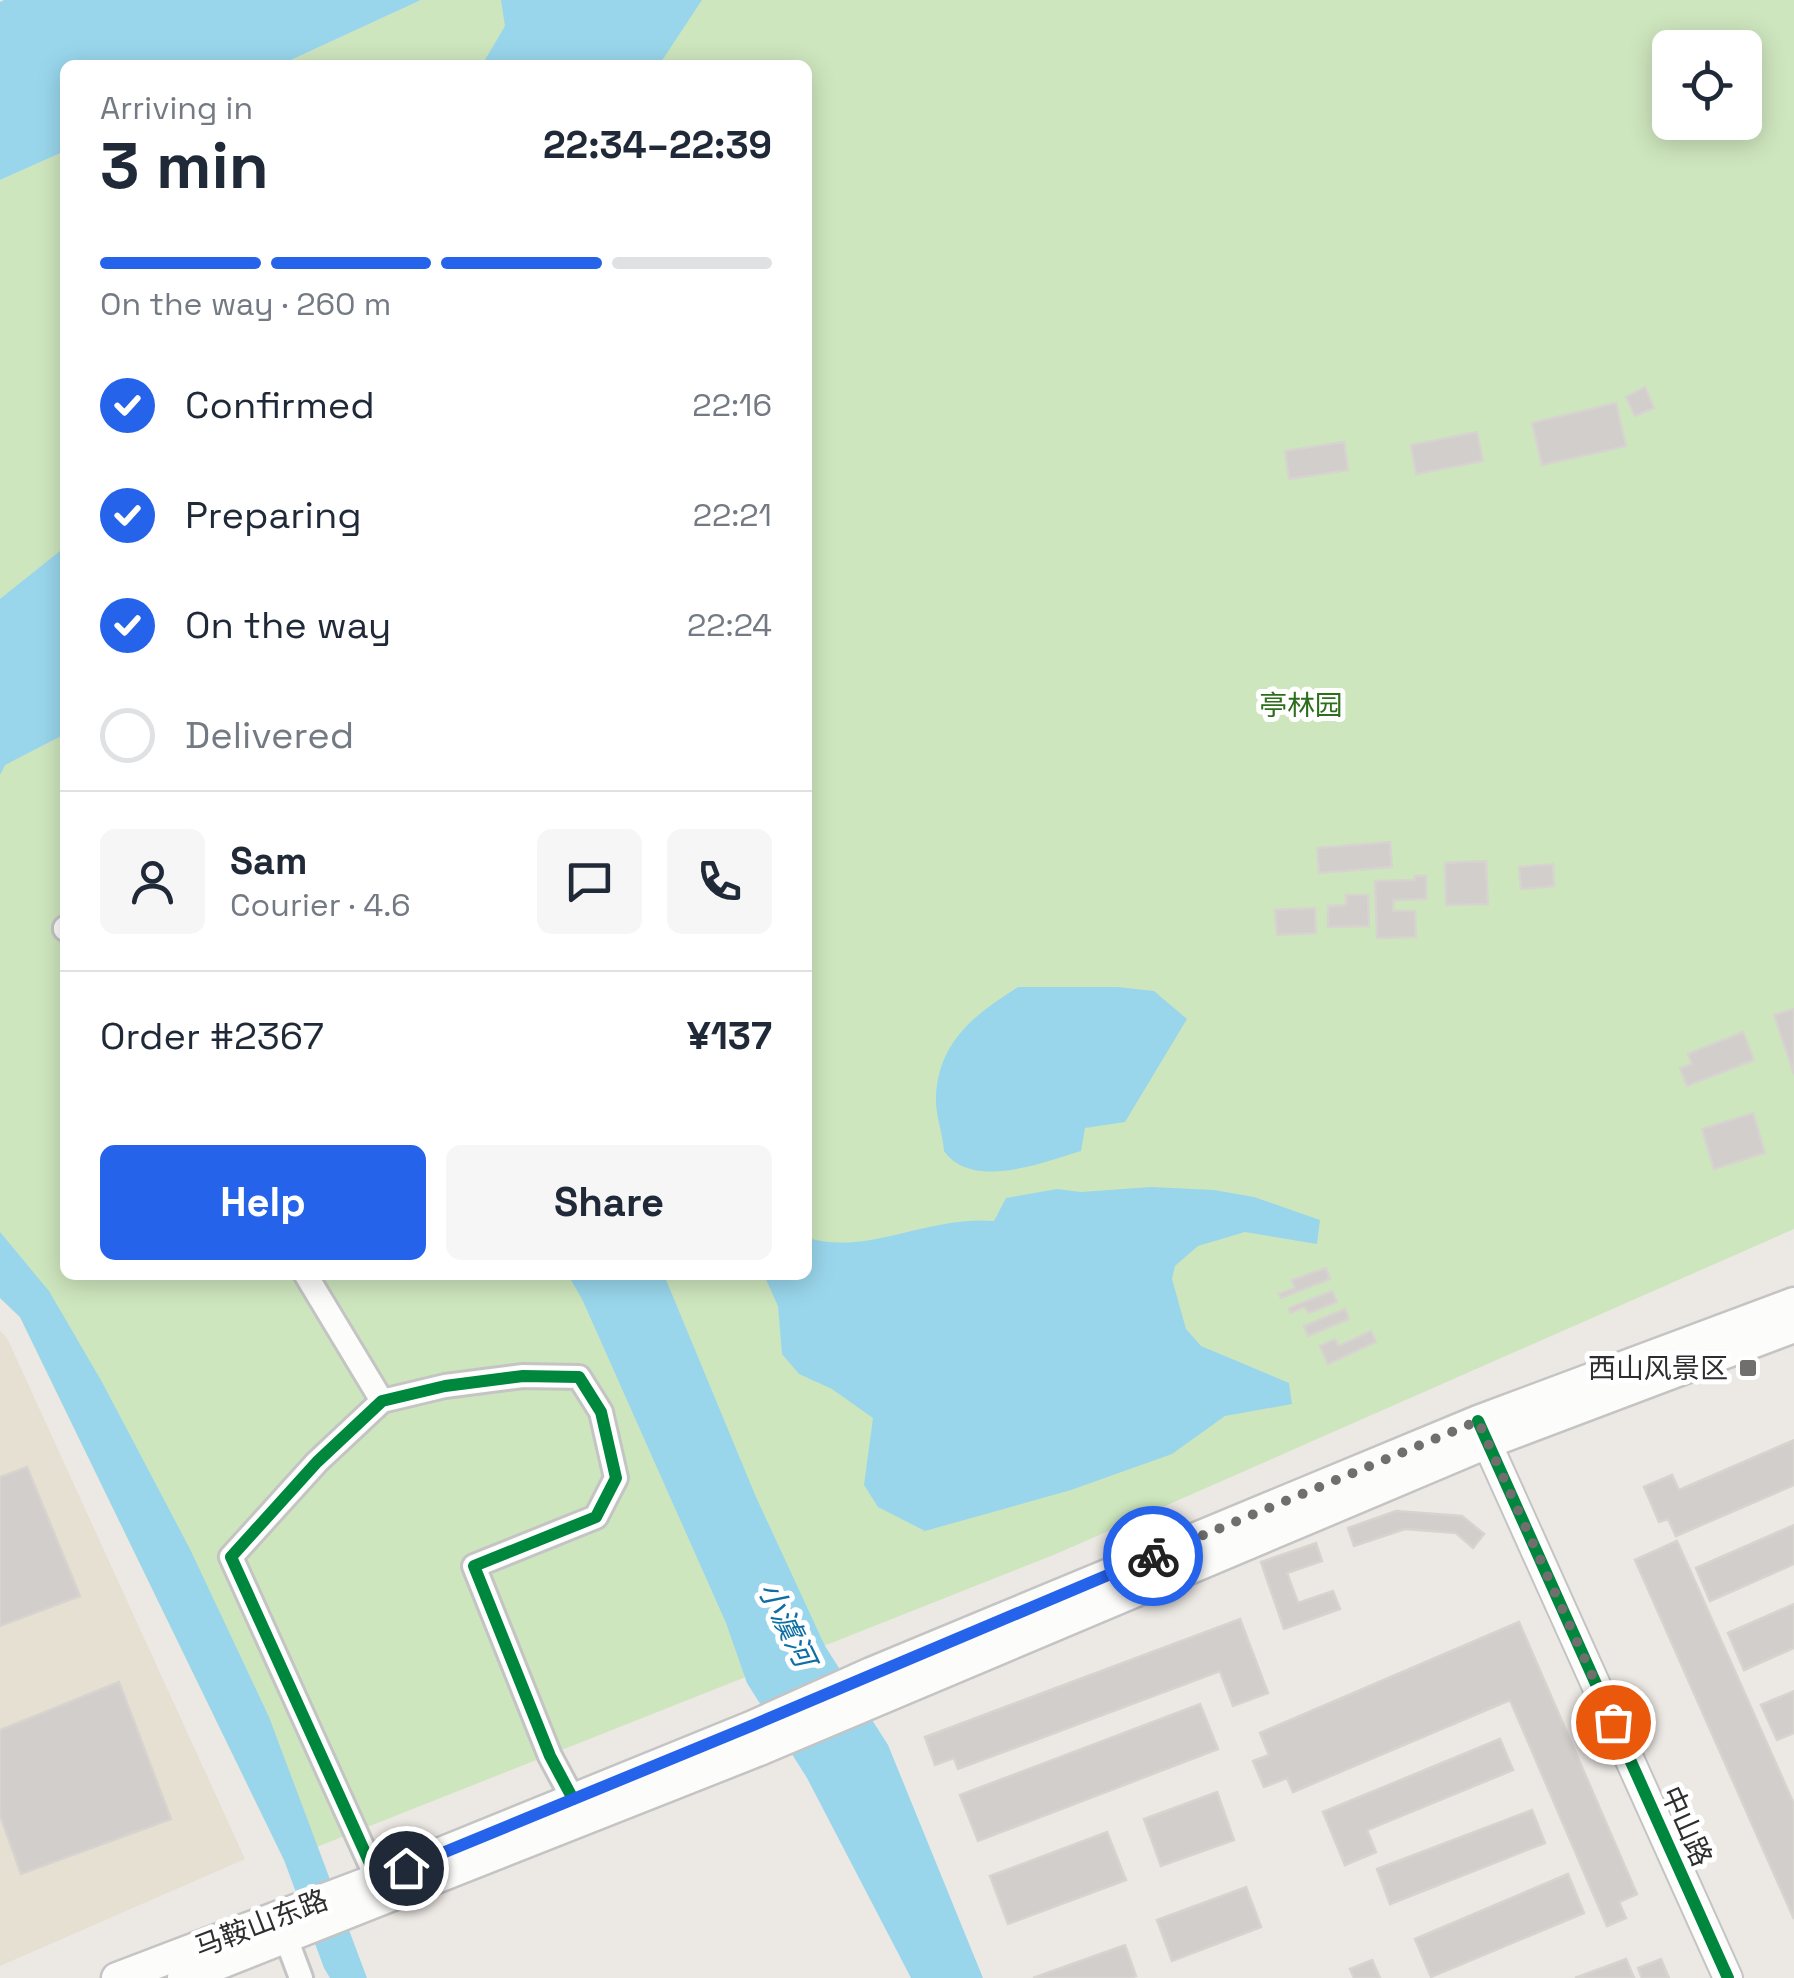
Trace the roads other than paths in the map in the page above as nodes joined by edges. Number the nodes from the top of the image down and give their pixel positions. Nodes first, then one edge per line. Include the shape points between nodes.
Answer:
1 (309, 1280) edge
2 (1794, 1303) edge
3 (1794, 1327) edge
4 (382, 1401) junction
5 (1482, 1432) junction
6 (756, 1738) junction
7 (572, 1799) junction
8 (378, 1879) junction
9 (286, 1938) junction
10 (117, 1978) edge
11 (183, 1978) edge
12 (300, 1978) edge
13 (1728, 1978) edge

1 - 4 street
2 - 5 main road, 马鞍山东路
3 - 5 main road, 马鞍山东路
4 - 7 street via 522,1376 579,1377 600,1412 616,1478 596,1517 474,1566
4 - 8 street via 231,1557
5 - 6 main road, 马鞍山东路
5 - 13 street, 中山路
6 - 7 main road, 马鞍山东路
6 - 9 main road, 马鞍山东路
7 - 8 main road, 马鞍山东路
8 - 10 main road, 马鞍山东路
9 - 11 main road, 马鞍山东路
9 - 12 street

